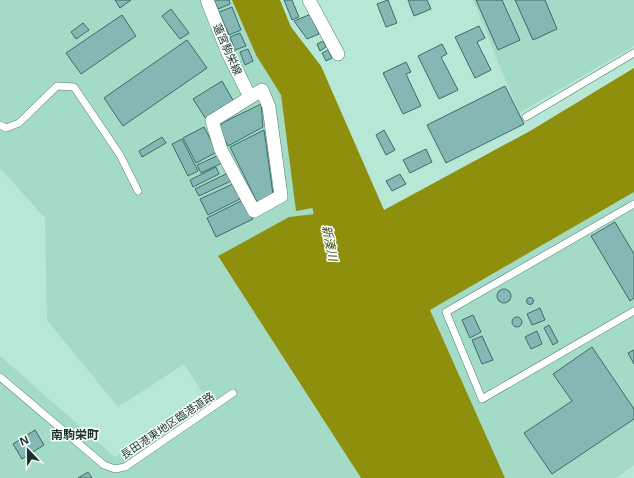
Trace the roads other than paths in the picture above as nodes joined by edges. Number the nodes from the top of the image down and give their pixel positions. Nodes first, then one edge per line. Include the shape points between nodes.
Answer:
1 (207, 0) edge
2 (309, 0) edge
3 (634, 53) edge
4 (338, 54) dead end
5 (250, 97) junction
6 (526, 117) dead end
7 (0, 125) edge
8 (138, 191) dead end
9 (634, 204) edge
10 (634, 311) edge
11 (0, 377) edge
12 (233, 393) dead end

1 - 5 street, 蓮宮駒栄線 via 228,53
2 - 4 street
3 - 6 lane
5 - 5 street via 262,90 270,107 281,196 254,211 221,150 212,121
7 - 8 lane via 6,128 19,123 57,86 74,87 120,155
9 - 10 lane via 446,312 482,398
11 - 12 lane, 長田港東地区臨港道路 via 104,465 115,469 125,467

